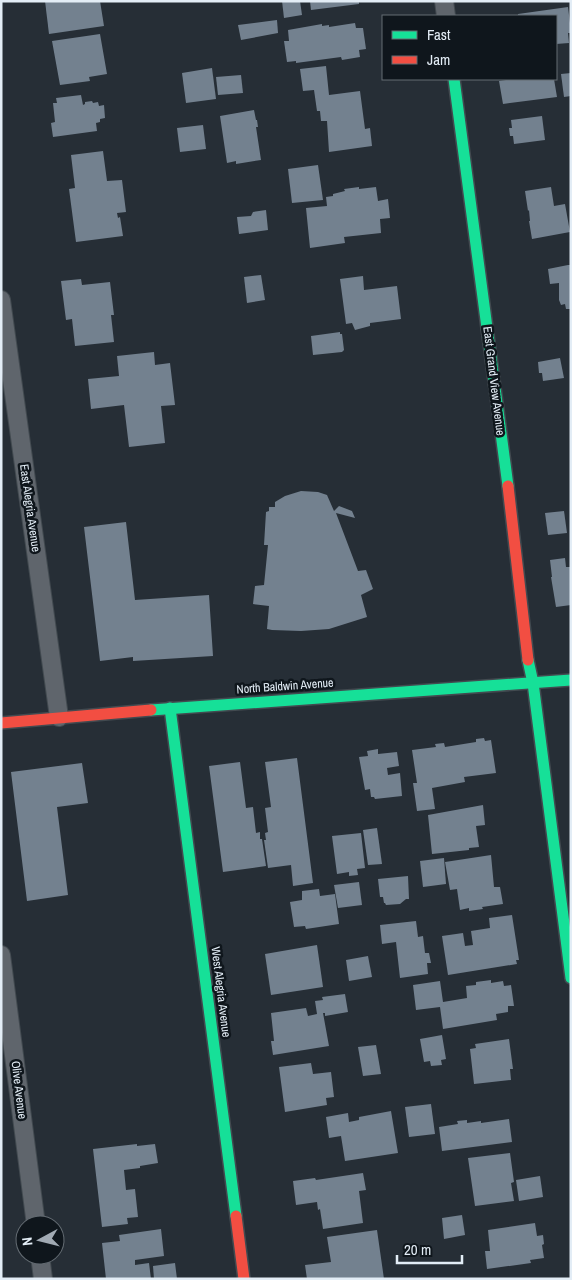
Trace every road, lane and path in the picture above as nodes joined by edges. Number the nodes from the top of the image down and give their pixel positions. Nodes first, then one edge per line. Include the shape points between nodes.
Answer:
1 (444, 1) edge
2 (446, 15) edge
3 (454, 80) edge
4 (1, 300) edge
5 (571, 680) edge
6 (533, 683) junction
7 (170, 708) junction
8 (59, 716) junction
9 (1, 723) edge
10 (1, 955) edge
11 (571, 978) edge
12 (35, 1215) edge
13 (41, 1265) edge
14 (43, 1279) edge
15 (244, 1279) edge

1 - 2 street
3 - 6 street, East Grand View Avenue via 512,518 526,651
4 - 8 street, East Alegria Avenue
5 - 6 street, North Baldwin Avenue
6 - 7 street, North Baldwin Avenue
6 - 11 street, East Grand View Avenue
7 - 8 street, North Baldwin Avenue
7 - 15 street, West Alegria Avenue
8 - 9 street, North Baldwin Avenue
10 - 12 street, Olive Avenue
13 - 14 street

